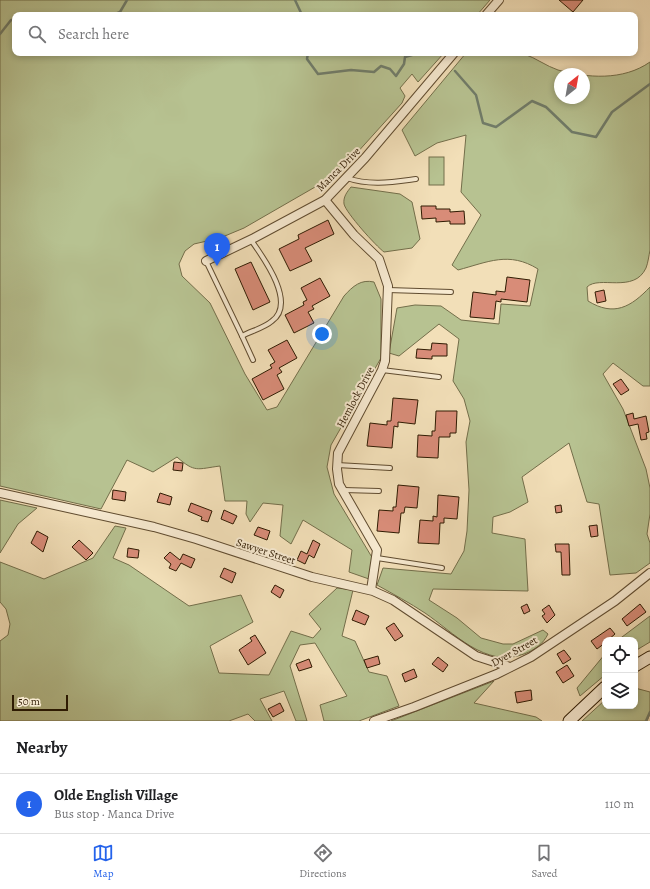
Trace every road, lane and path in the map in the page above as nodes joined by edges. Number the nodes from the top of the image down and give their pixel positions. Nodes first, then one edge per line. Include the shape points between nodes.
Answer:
1 (499, 0) edge
2 (489, 12) edge
3 (451, 56) edge
4 (347, 178) junction
5 (416, 179) dead end
6 (325, 200) junction
7 (251, 240) junction
8 (206, 261) joint
9 (388, 290) junction
10 (451, 292) dead end
11 (242, 336) junction
12 (253, 360) dead end
13 (382, 370) junction
14 (439, 376) dead end
15 (337, 465) junction
16 (390, 468) dead end
17 (344, 490) junction
18 (379, 490) dead end
19 (0, 493) edge
20 (377, 558) junction
21 (442, 568) dead end
22 (650, 573) edge
23 (370, 590) junction
24 (650, 657) edge
25 (638, 664) edge
26 (510, 667) junction
27 (602, 691) edge
28 (374, 721) edge
29 (569, 721) edge

1 - 2 street
3 - 4 street, Manca Drive
4 - 5 lane via 374,183
4 - 6 street, Manca Drive
6 - 7 street, Manca Drive
6 - 9 street, Hemlock Drive via 354,235 379,259
7 - 8 street, Manca Drive
7 - 11 lane via 277,284 281,306 273,321
8 - 11 lane
9 - 10 lane
9 - 13 street, Hemlock Drive via 385,361
11 - 12 lane
13 - 14 lane
13 - 15 street, Hemlock Drive via 341,448
15 - 16 lane
15 - 17 street, Hemlock Drive via 340,484
17 - 18 lane
17 - 20 street, Hemlock Drive via 377,550
19 - 23 street, Sawyer Street via 154,527 312,577
20 - 21 lane
20 - 23 street, Hemlock Drive
22 - 26 street, Dyer Street via 615,601
23 - 26 street, Sawyer Street via 393,600 476,656
24 - 25 main road
26 - 28 street, Dyer Street
27 - 29 main road

